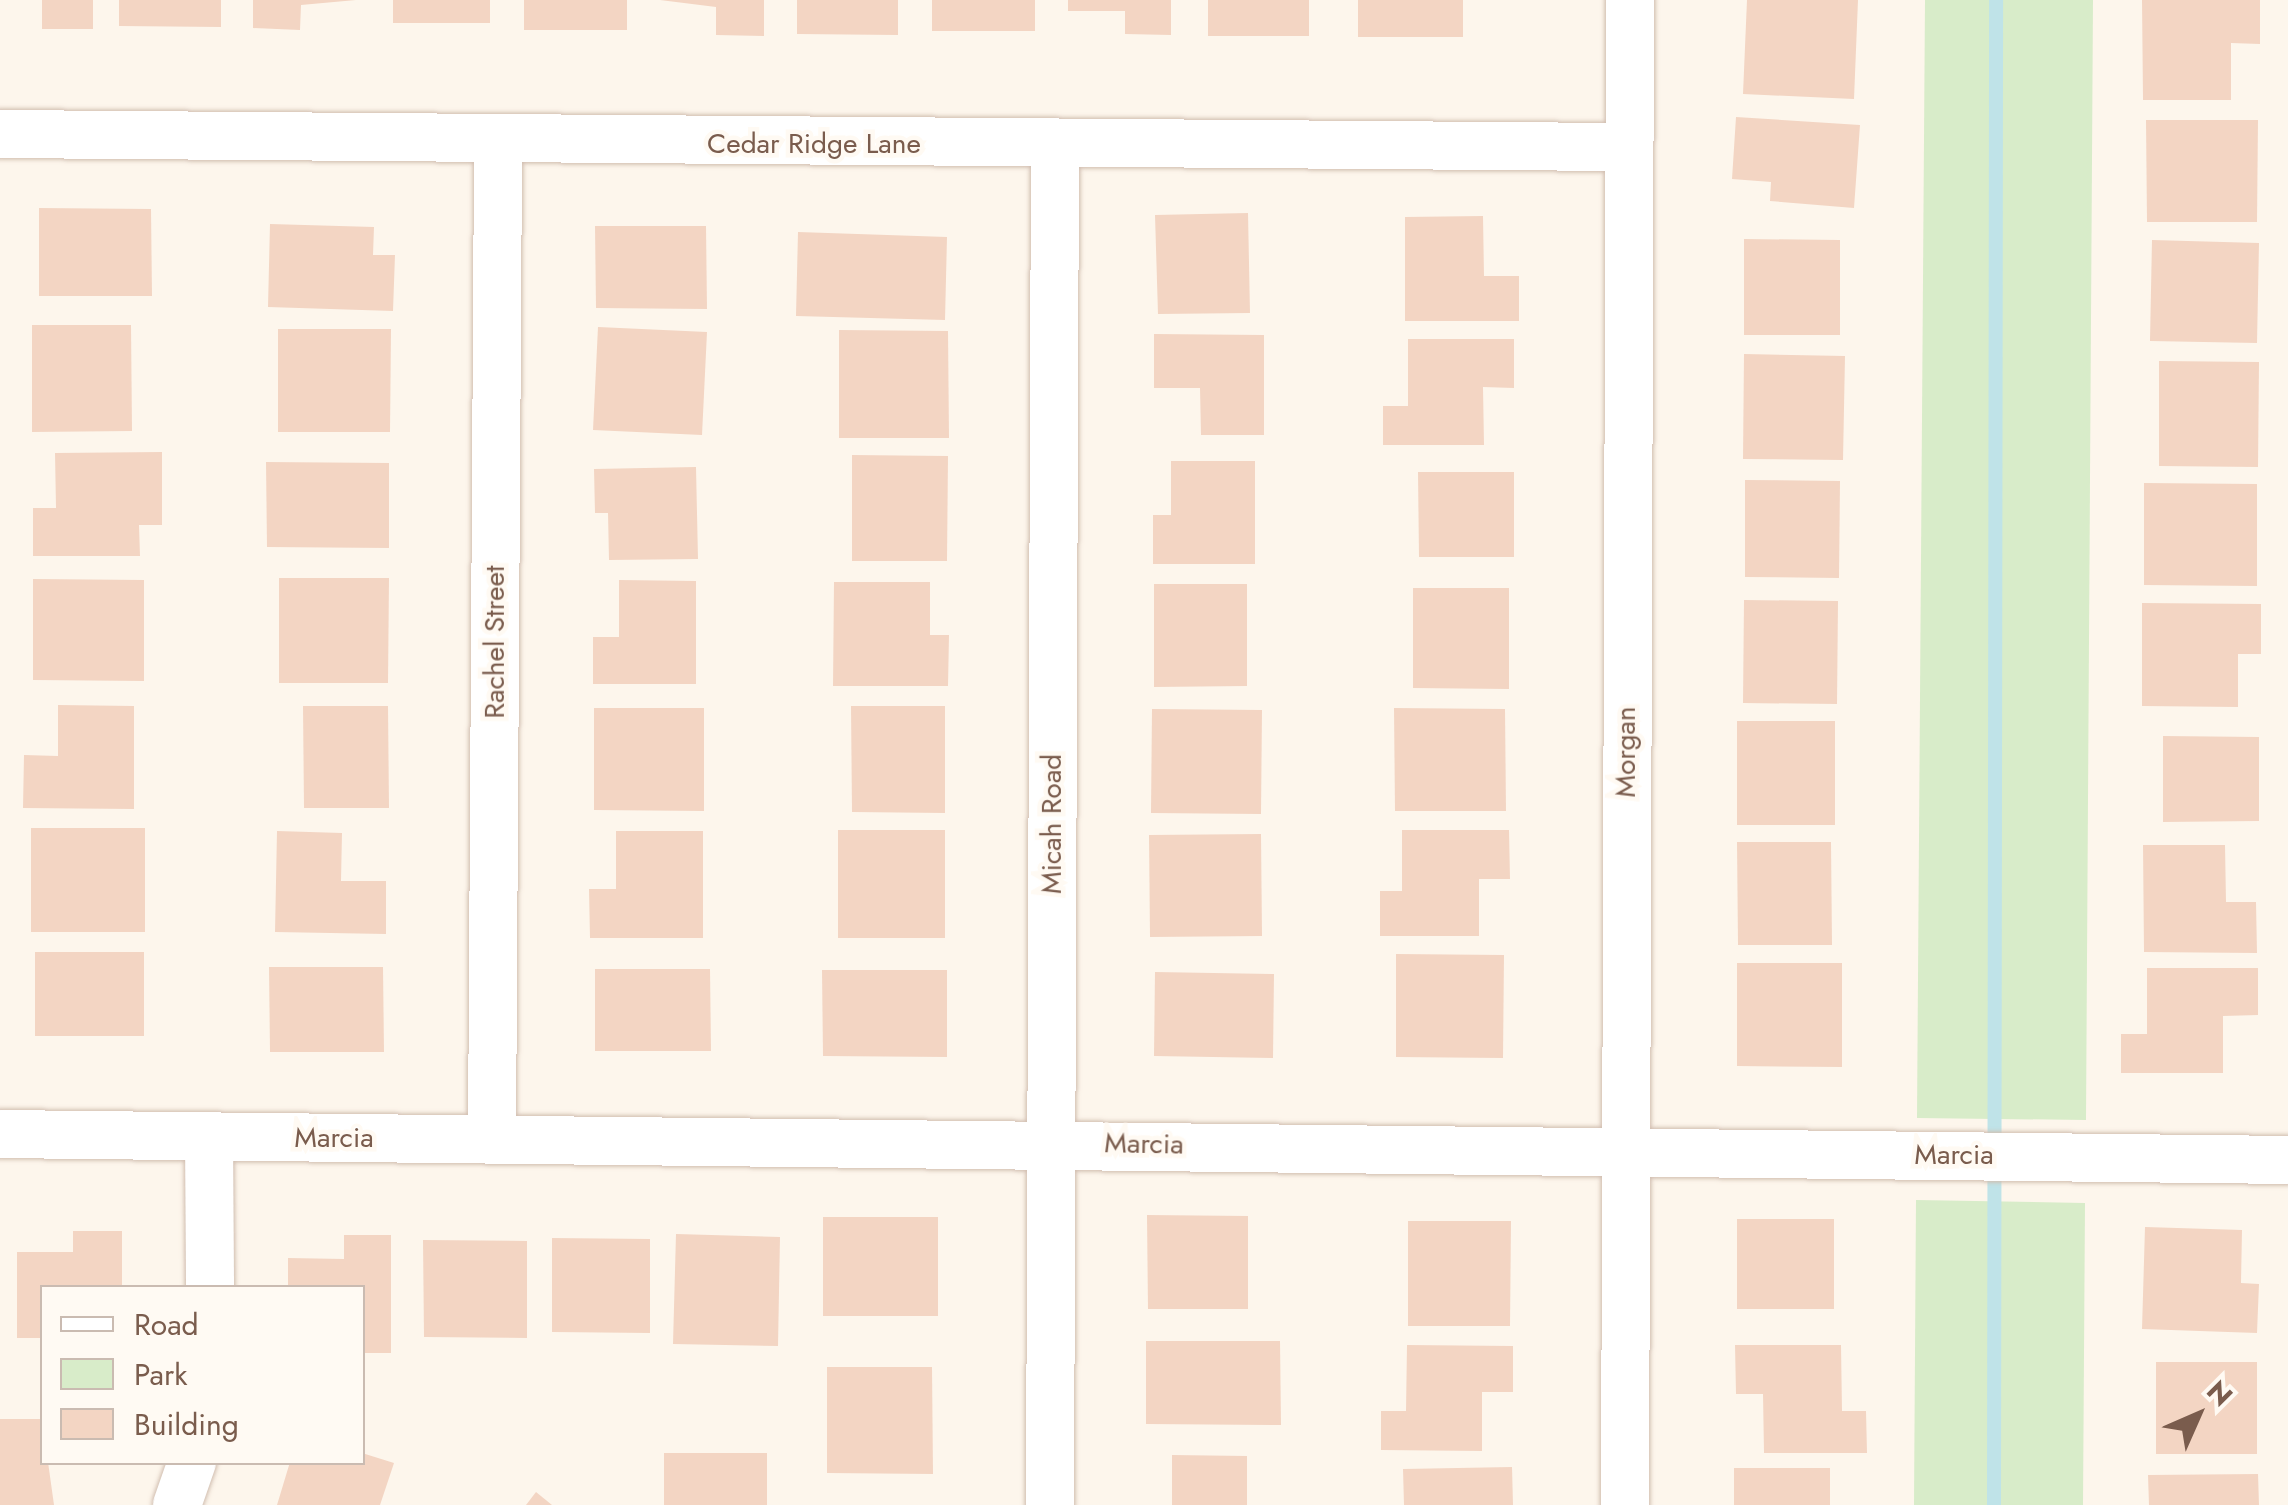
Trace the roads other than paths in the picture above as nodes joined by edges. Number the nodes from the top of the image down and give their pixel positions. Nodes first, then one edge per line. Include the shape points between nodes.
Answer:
1 (1630, 0) edge
2 (0, 134) edge
3 (498, 144) junction
4 (1055, 144) junction
5 (1628, 148) junction
6 (0, 1134) edge
7 (210, 1137) junction
8 (492, 1139) junction
9 (1050, 1143) junction
10 (1625, 1150) junction
11 (2288, 1160) edge
12 (210, 1285) edge
13 (191, 1465) edge
14 (177, 1505) edge
15 (1050, 1505) edge
16 (1625, 1505) edge

1 - 5 street, Morgan
2 - 3 street, Cedar Ridge Lane
3 - 4 street, Cedar Ridge Lane
3 - 8 street, Rachel Street
4 - 5 street, Cedar Ridge Lane
4 - 9 street, Micah Road
5 - 10 street, Morgan
6 - 7 street, Marcia
7 - 8 street, Marcia
7 - 12 street
8 - 9 street, Marcia
9 - 10 street, Marcia
9 - 15 street, Micah Road
10 - 11 street, Marcia
10 - 16 street, Morgan
13 - 14 street

